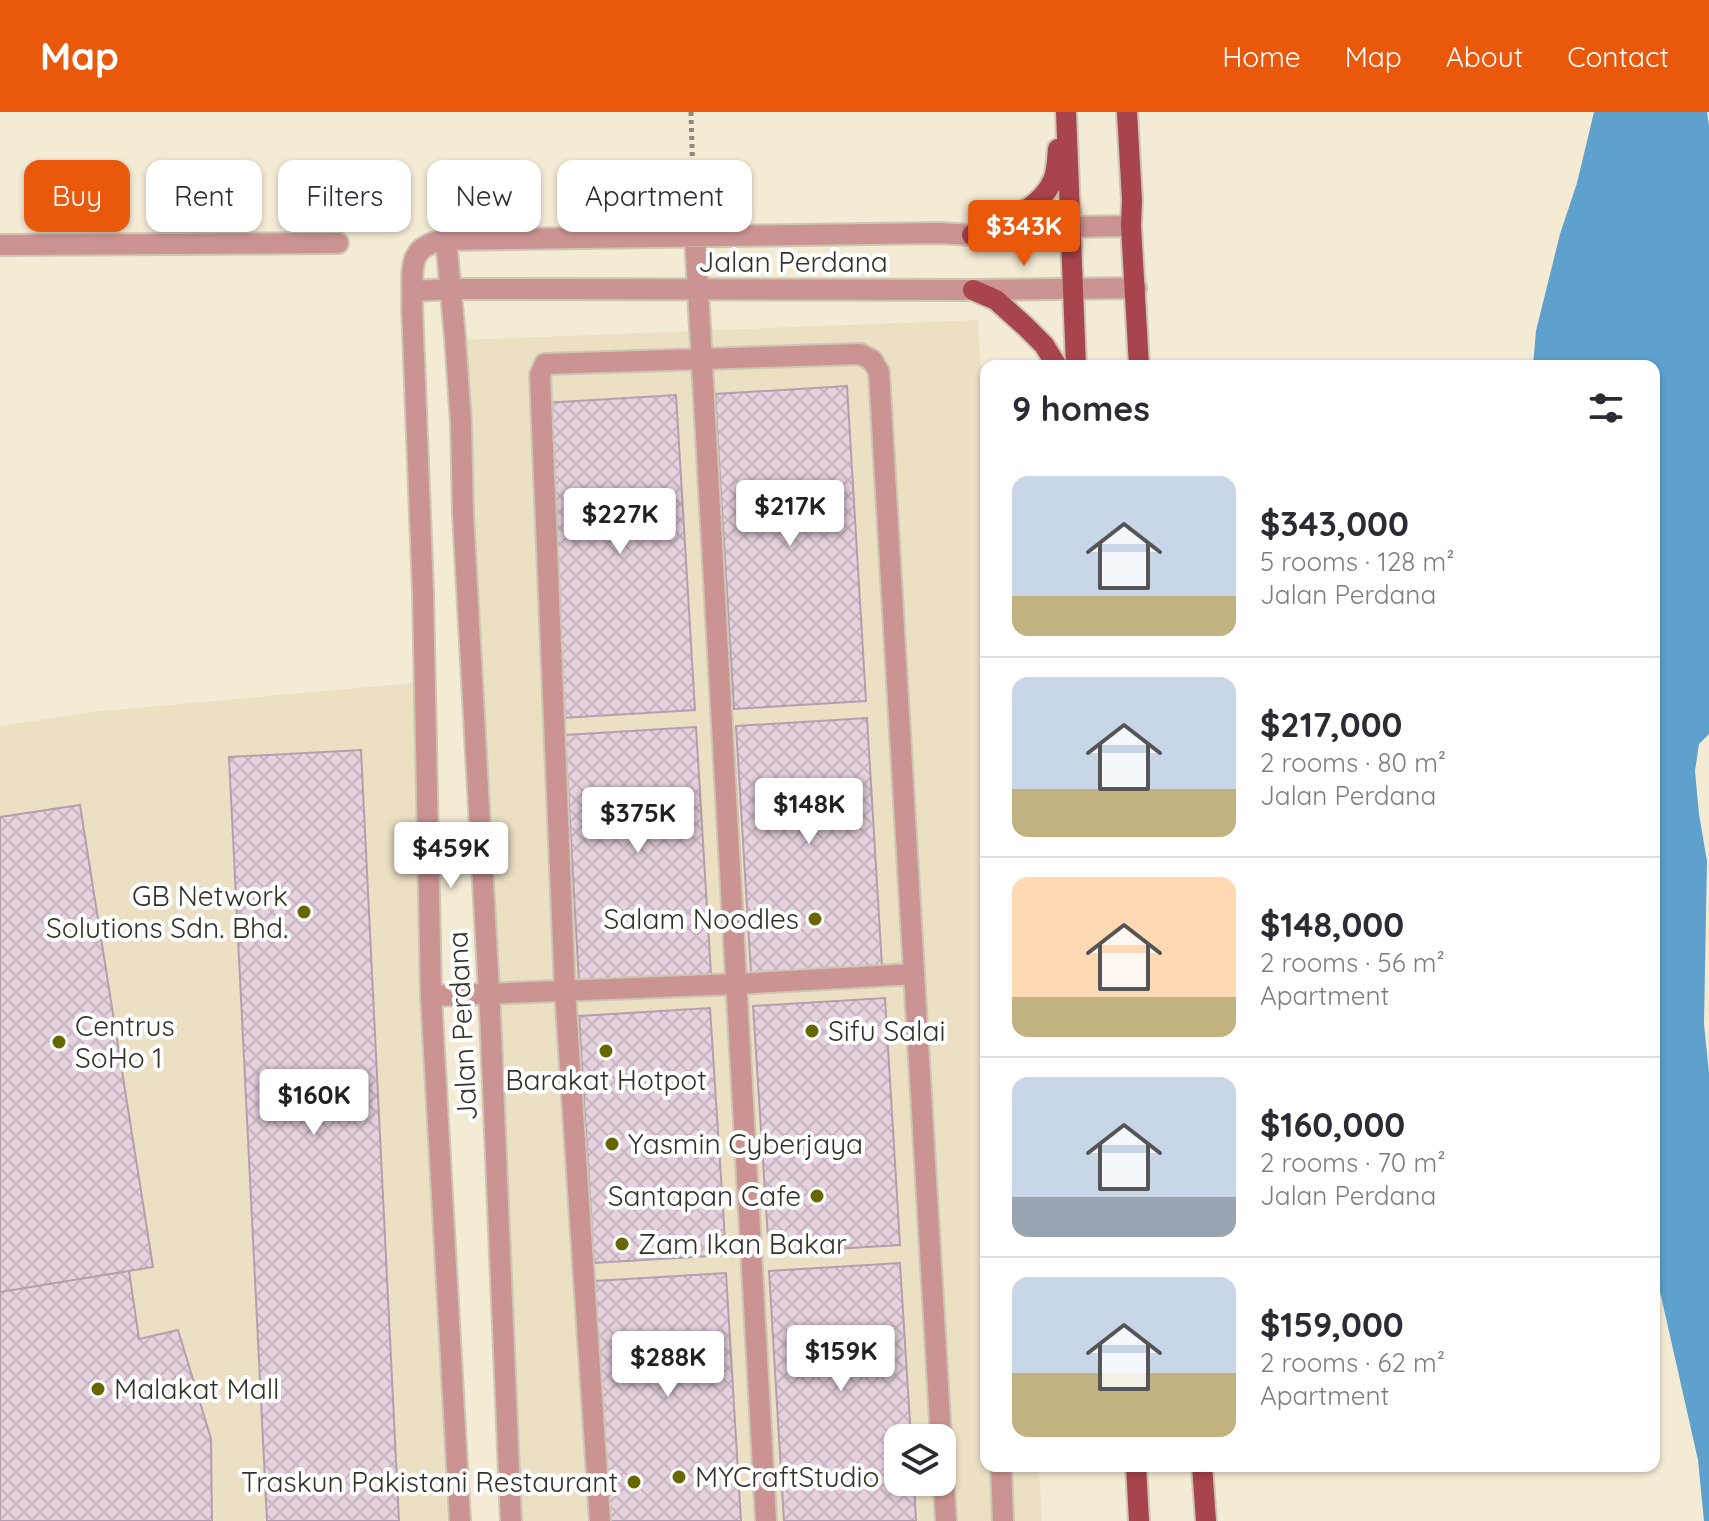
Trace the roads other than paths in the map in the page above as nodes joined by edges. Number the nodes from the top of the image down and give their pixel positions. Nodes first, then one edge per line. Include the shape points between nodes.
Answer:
1 (1064, 112) edge
2 (1127, 112) edge
3 (1131, 226) junction
4 (1071, 227) junction
5 (972, 235) junction
6 (695, 237) junction
7 (446, 240) junction
8 (338, 243) dead end
9 (0, 245) edge
10 (1136, 288) junction
11 (451, 289) junction
12 (1074, 289) junction
13 (697, 290) junction
14 (973, 290) junction
15 (413, 291) junction
16 (701, 358) junction
17 (1053, 360) edge
18 (1076, 360) edge
19 (1139, 360) edge
20 (914, 974) junction
21 (736, 984) junction
22 (565, 991) junction
23 (489, 993) junction
24 (431, 996) junction
25 (940, 1424) edge
26 (1001, 1472) edge
27 (1136, 1472) edge
28 (1202, 1472) edge
29 (945, 1496) edge
30 (460, 1521) edge
31 (511, 1521) edge
32 (600, 1521) edge
33 (766, 1521) edge
34 (946, 1521) edge
35 (1003, 1521) edge
36 (1139, 1521) edge
37 (1206, 1521) edge

1 - 4 main road
1 - 5 main road via 1056,170 1047,191 1021,214
2 - 3 main road
3 - 4 street, Jalan Perdana
3 - 10 main road
4 - 5 street, Jalan Perdana
4 - 12 main road
5 - 6 street, Jalan Perdana
6 - 7 street, Jalan Perdana
6 - 13 street
7 - 11 street, Jalan Perdana
7 - 15 street, Jalan Perdana via 432,242 414,257
8 - 9 street
10 - 12 street, Jalan Perdana
10 - 19 main road
11 - 13 street, Jalan Perdana
11 - 15 street, Jalan Perdana
11 - 23 street, Jalan Perdana
12 - 14 street, Jalan Perdana
12 - 18 main road
13 - 14 street, Jalan Perdana
13 - 16 street
14 - 17 main road via 996,300
15 - 24 street, Jalan Perdana
16 - 20 street via 860,354 879,372
16 - 21 street
16 - 22 street via 545,364 540,375
20 - 21 street
20 - 25 street
21 - 22 street
21 - 33 street
22 - 23 street
22 - 32 street
23 - 24 street
23 - 31 street, Jalan Perdana
24 - 30 street, Jalan Perdana
26 - 35 street
27 - 36 main road
28 - 37 main road
29 - 34 street

